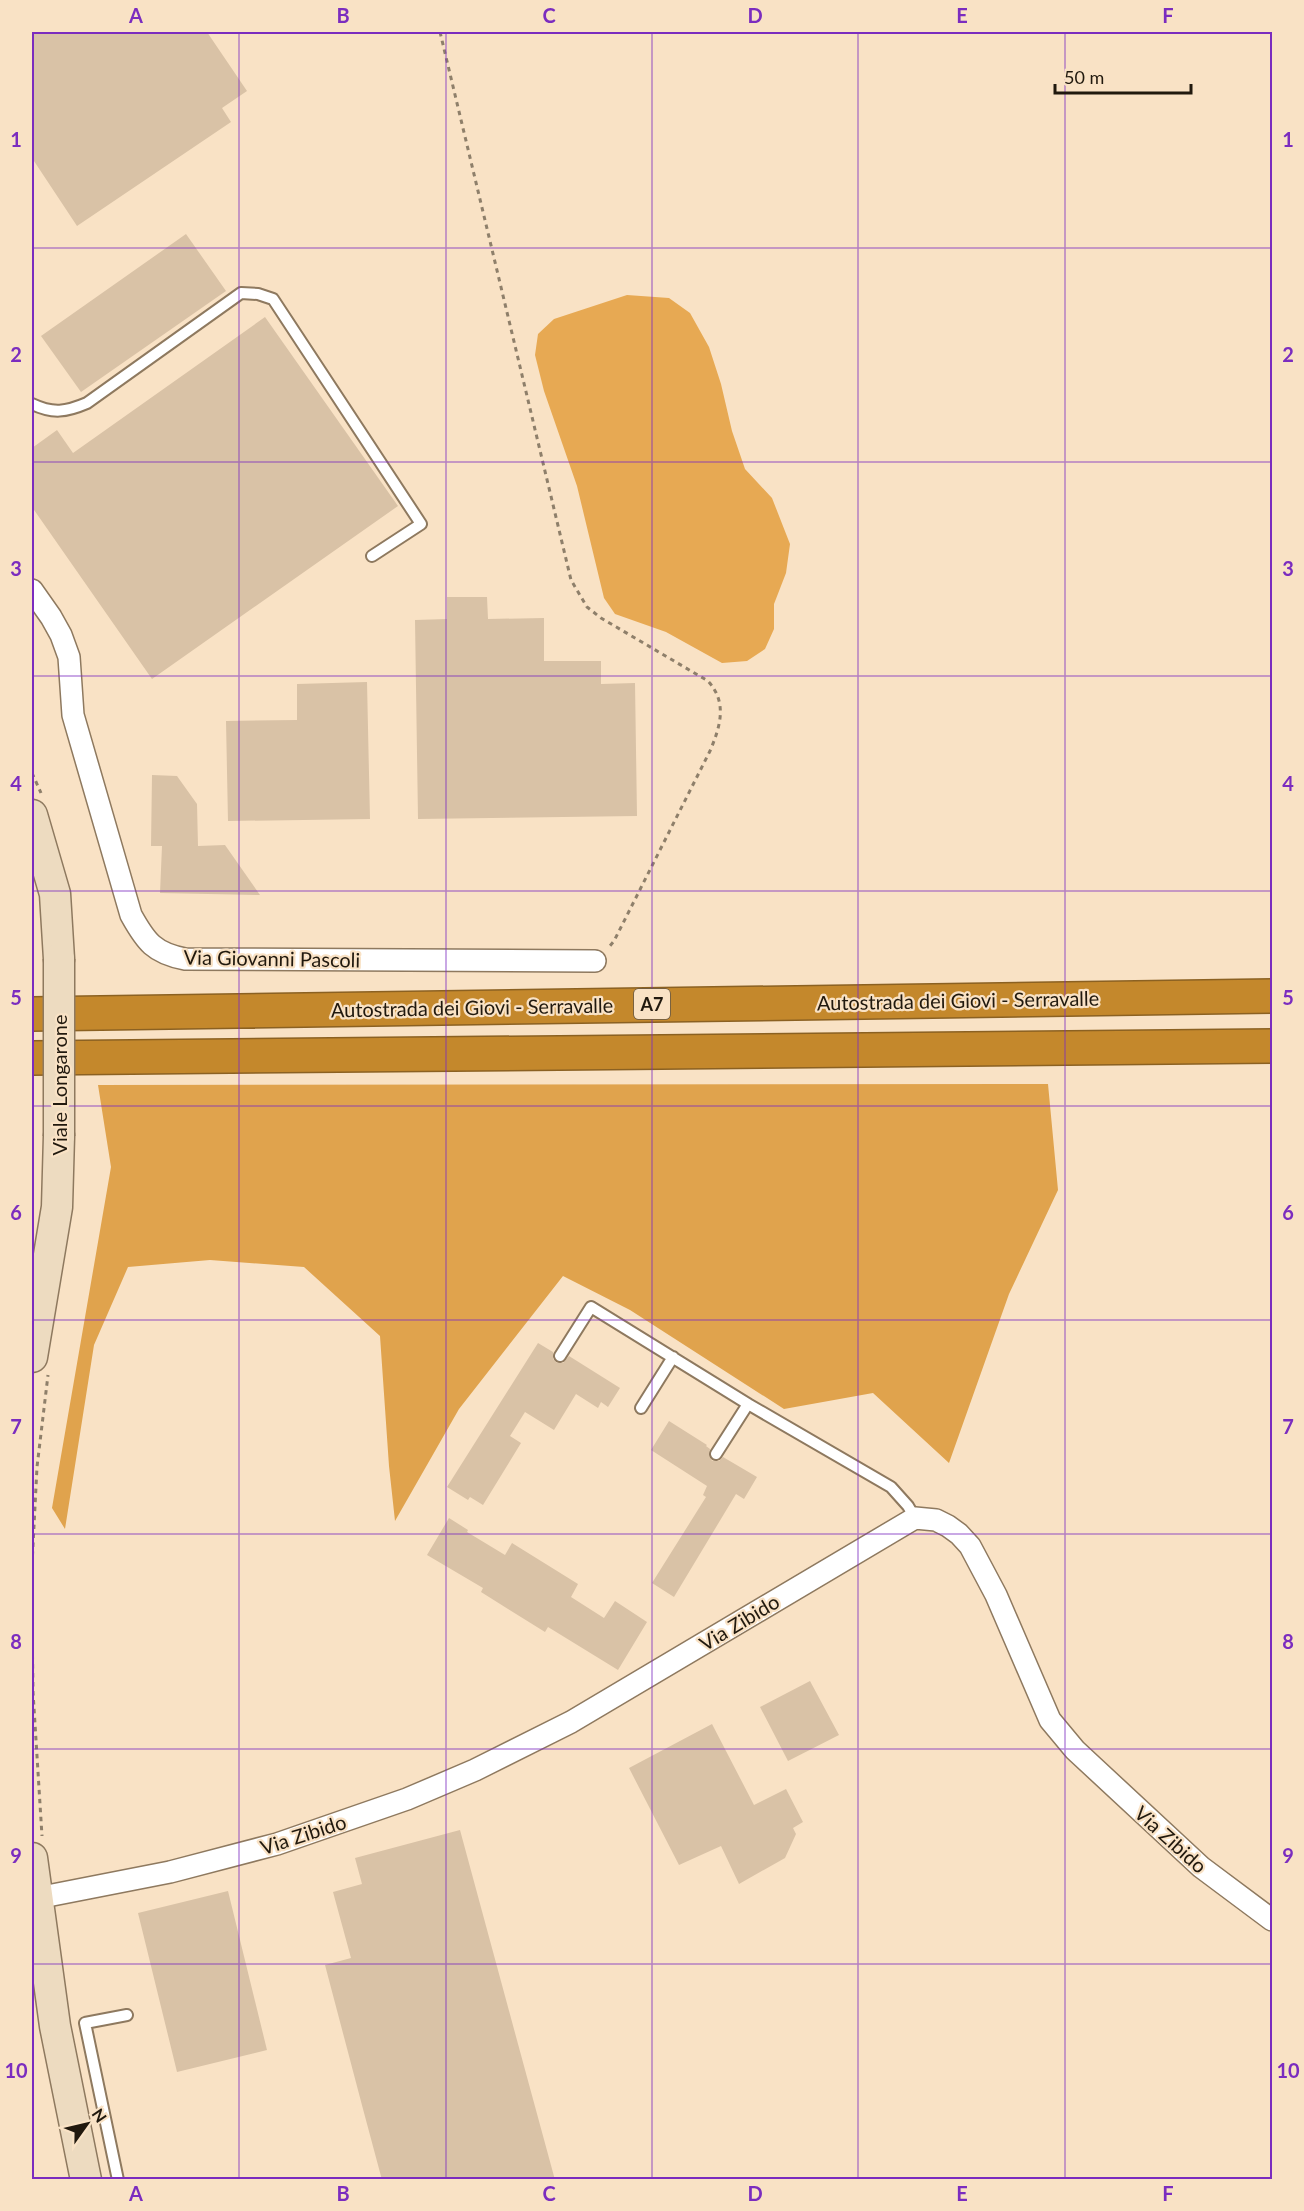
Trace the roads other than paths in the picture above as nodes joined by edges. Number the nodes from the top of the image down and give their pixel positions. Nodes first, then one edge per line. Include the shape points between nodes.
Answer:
1 (32, 404) edge
2 (372, 556) dead end
3 (32, 590) edge
4 (32, 815) edge
5 (595, 961) road end
6 (1272, 996) edge
7 (32, 1014) edge
8 (1272, 1046) edge
9 (32, 1058) edge
10 (560, 1356) dead end
11 (32, 1357) edge
12 (673, 1357) junction
13 (747, 1404) junction
14 (641, 1408) dead end
15 (716, 1454) dead end
16 (915, 1518) junction
17 (37, 1851) edge
18 (34, 1899) edge
19 (1272, 1920) edge
20 (127, 2015) dead end
21 (86, 2180) edge
22 (118, 2180) edge

1 - 2 lane via 68,411 87,403 241,293 273,299 421,524
3 - 5 street, Via Giovanni Pascoli via 61,635 69,657 73,715 131,915 149,944 161,952 185,959
4 - 11 main road, Viale Longarone, bridge via 55,894 59,958 57,1207
6 - 7 highway, Autostrada dei Giovi - Serravalle / A7
8 - 9 highway
10 - 12 lane via 591,1307
12 - 13 lane
12 - 14 lane
13 - 15 lane
13 - 16 lane via 891,1487
16 - 18 street, Via Zibido via 571,1722 475,1770 407,1799 277,1844 170,1872
16 - 19 street, Via Zibido via 936,1520 948,1526 970,1546 996,1595 1050,1720 1075,1750 1201,1867
17 - 18 main road
18 - 21 main road
20 - 22 lane via 85,2023

